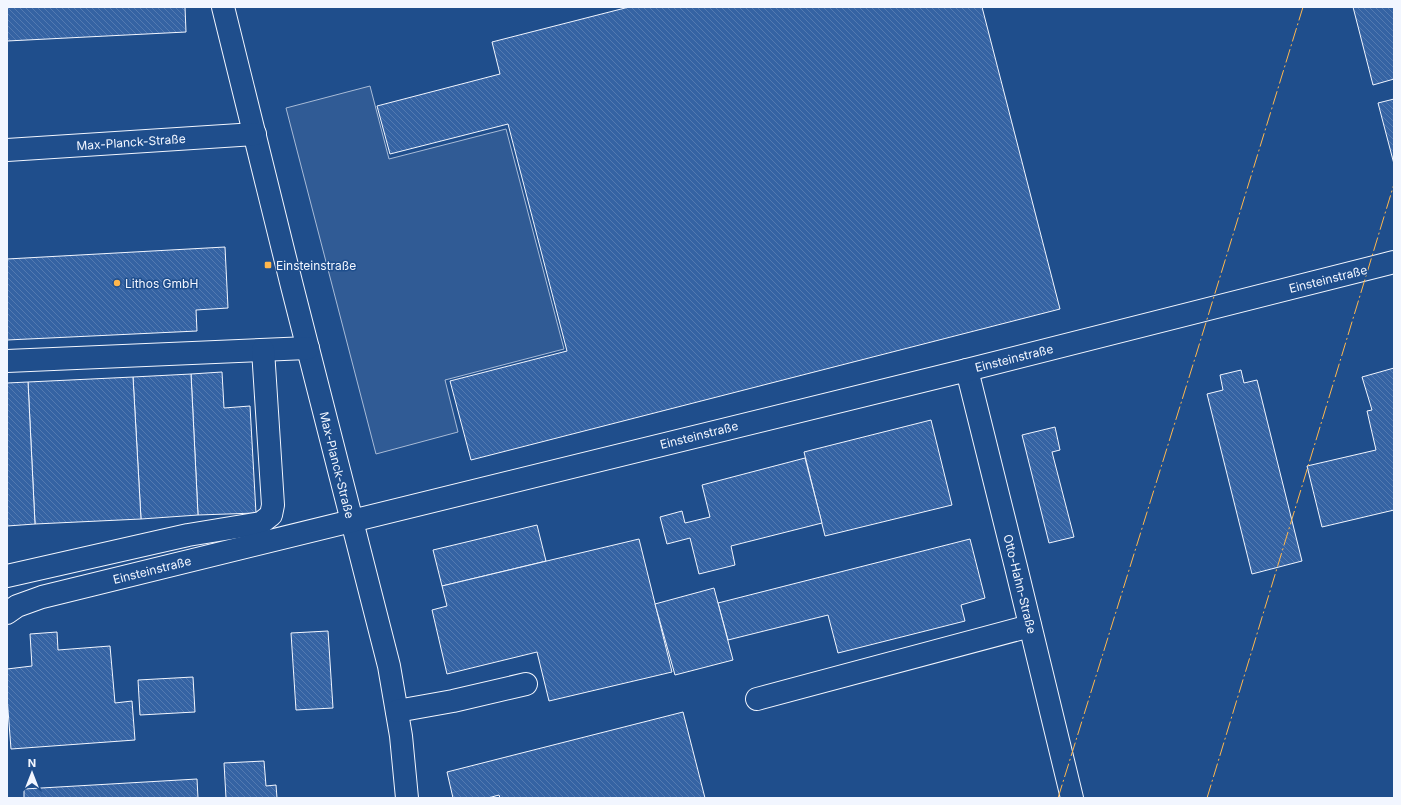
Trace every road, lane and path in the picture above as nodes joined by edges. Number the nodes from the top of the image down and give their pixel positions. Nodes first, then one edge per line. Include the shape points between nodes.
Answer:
1 (223, 7) edge
2 (255, 134) junction
3 (7, 150) edge
4 (1394, 262) edge
5 (308, 348) junction
6 (263, 350) junction
7 (7, 360) edge
8 (966, 370) junction
9 (351, 520) junction
10 (7, 576) edge
11 (10, 604) edge
12 (1030, 626) junction
13 (526, 684) dead end
14 (757, 699) dead end
15 (397, 711) junction
16 (407, 798) edge
17 (1072, 798) edge

1 - 2 street, Max-Planck-Straße
2 - 3 street, Max-Planck-Straße
2 - 5 street, Max-Planck-Straße
4 - 8 street, Einsteinstraße
5 - 6 street
5 - 9 street, Max-Planck-Straße
6 - 7 street
6 - 10 street via 273,505 271,516 261,522 188,535
8 - 9 street, Einsteinstraße
8 - 12 street, Otto-Hahn-Straße
9 - 11 street, Einsteinstraße
9 - 15 street, Max-Planck-Straße via 389,666
12 - 14 street
12 - 17 street, Otto-Hahn-Straße
13 - 15 street
15 - 16 street, Max-Planck-Straße

